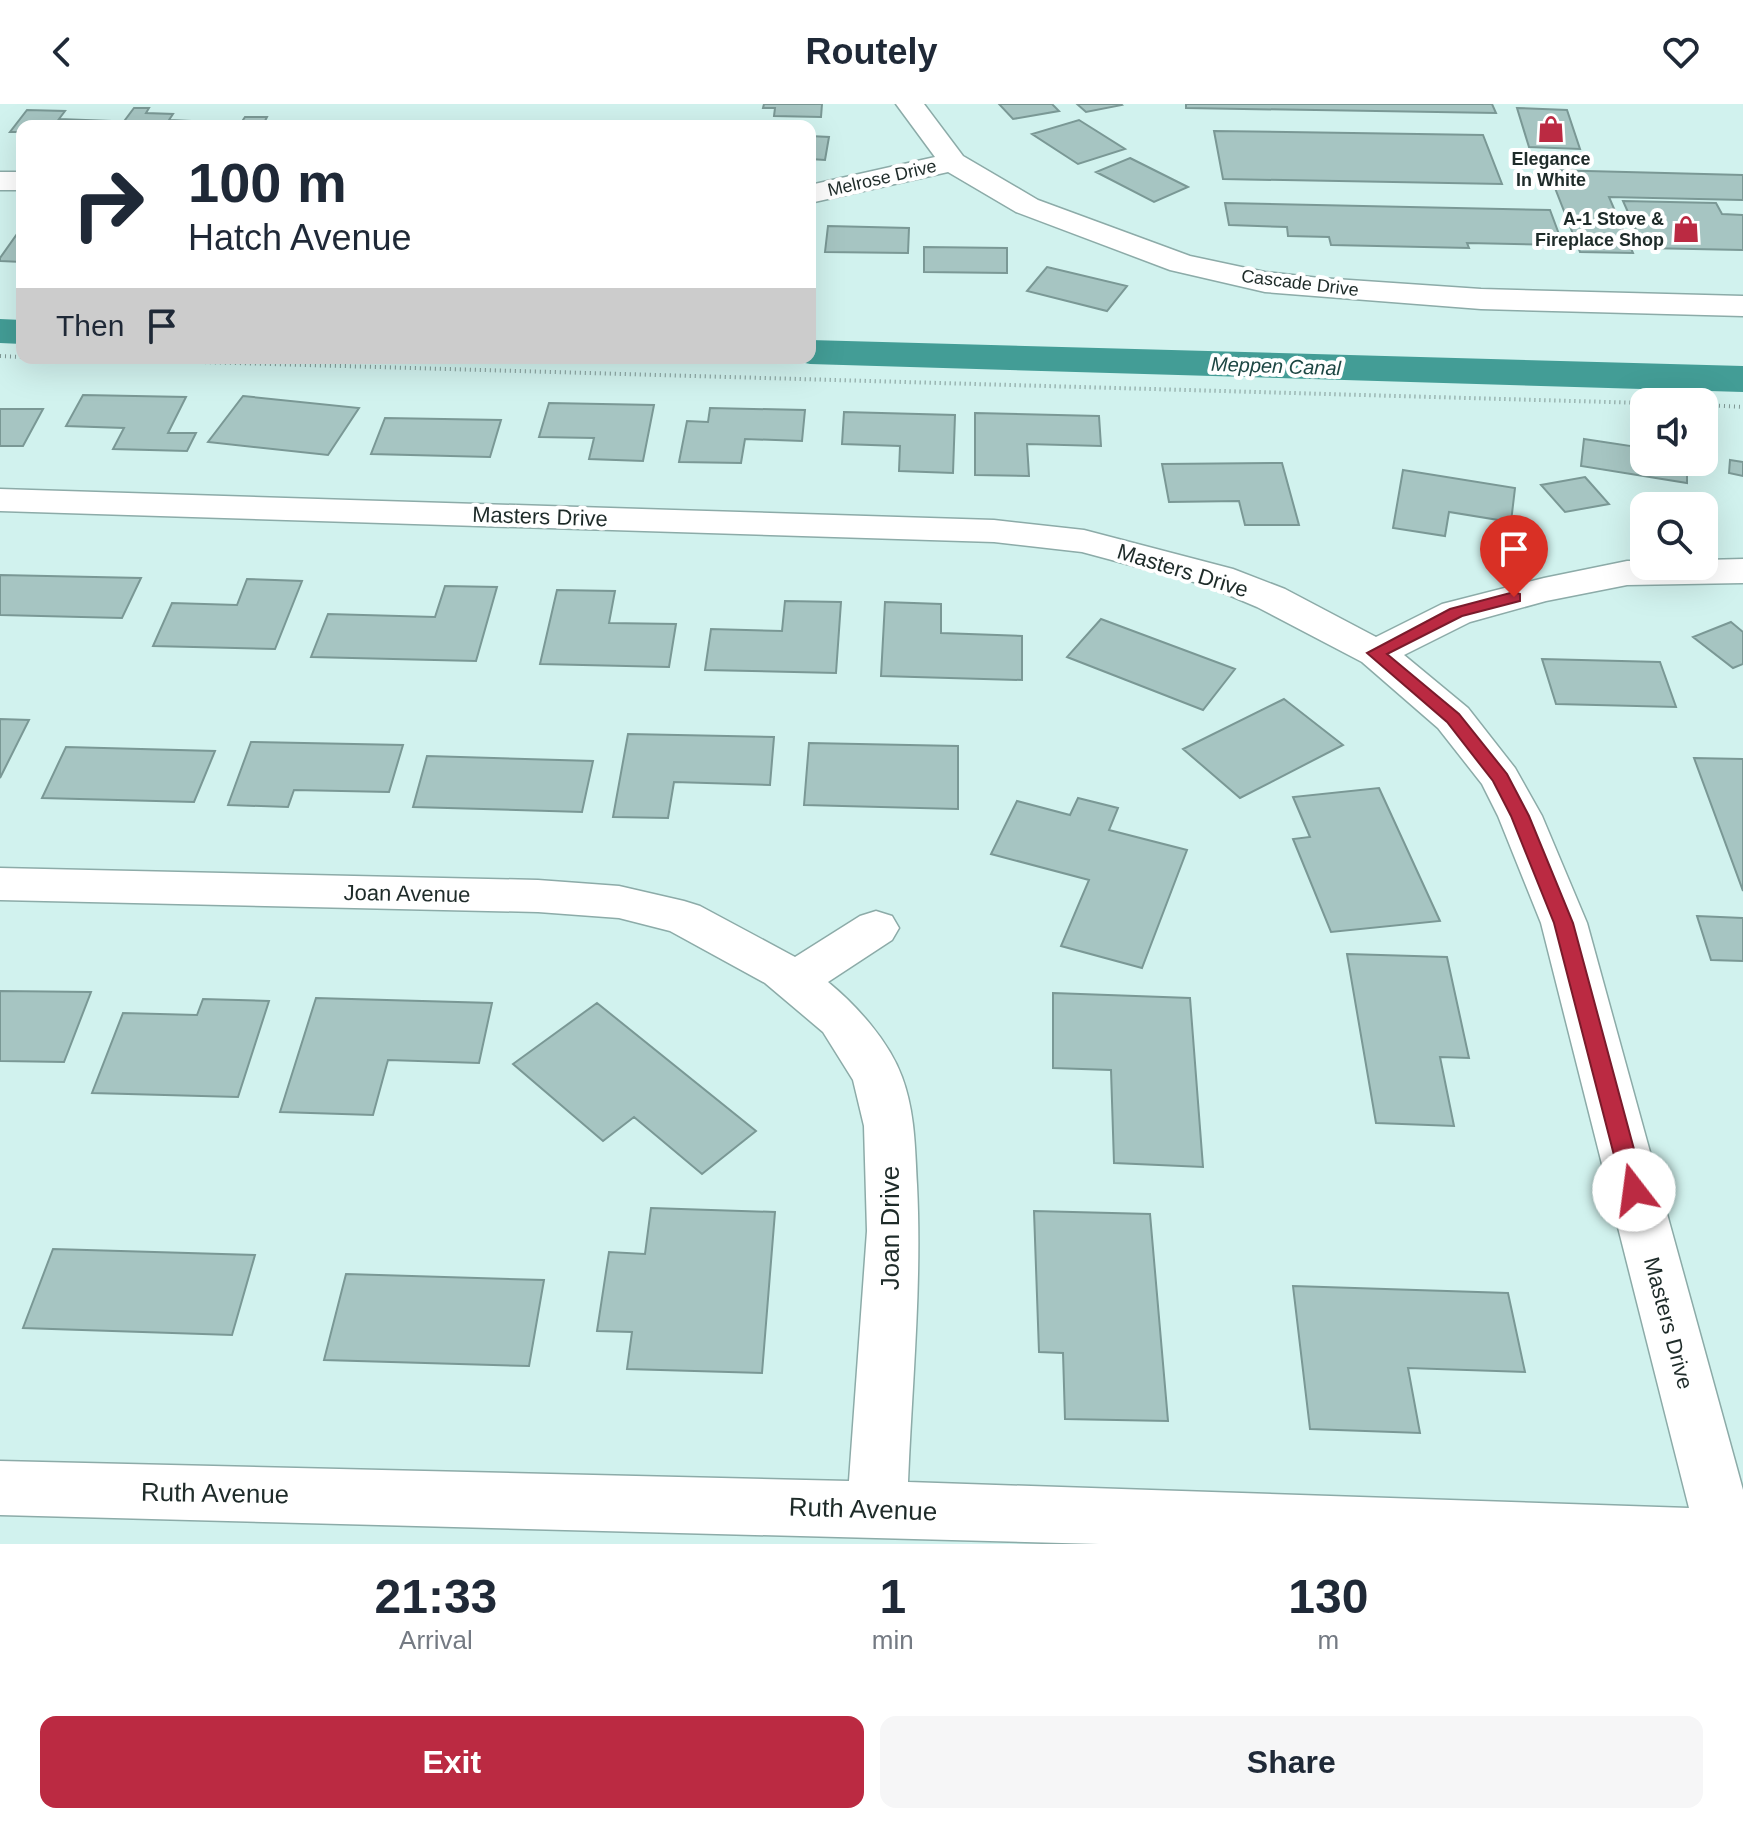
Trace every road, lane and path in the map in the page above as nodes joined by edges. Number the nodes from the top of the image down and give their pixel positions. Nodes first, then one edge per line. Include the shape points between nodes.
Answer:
1 (910, 104) edge
2 (953, 162) junction
3 (816, 193) edge
4 (1743, 306) edge
5 (271, 364) edge
6 (1630, 403) edge
7 (1718, 406) edge
8 (1743, 407) edge
9 (0, 500) edge
10 (1743, 571) edge
11 (1376, 653) junction
12 (0, 884) edge
13 (876, 928) dead end
14 (794, 981) junction
15 (0, 1488) edge
16 (877, 1509) junction
17 (1727, 1540) edge

1 - 2 street, Cascade Drive
2 - 3 street, Melrose Drive
2 - 4 street, Cascade Drive via 1027,206 1128,246 1265,282 1481,299
5 - 6 path
7 - 8 path
9 - 11 street, Masters Drive via 994,531 1084,541 1219,577
10 - 11 street via 1627,573 1544,590 1456,613
11 - 17 street, Masters Drive via 1453,718 1500,778 1564,923
12 - 14 street, Joan Avenue via 619,902 684,918
13 - 14 street
14 - 16 street, Joan Drive via 840,1019 877,1076 889,1126 893,1231
15 - 16 street, Ruth Avenue
16 - 17 street, Ruth Avenue

